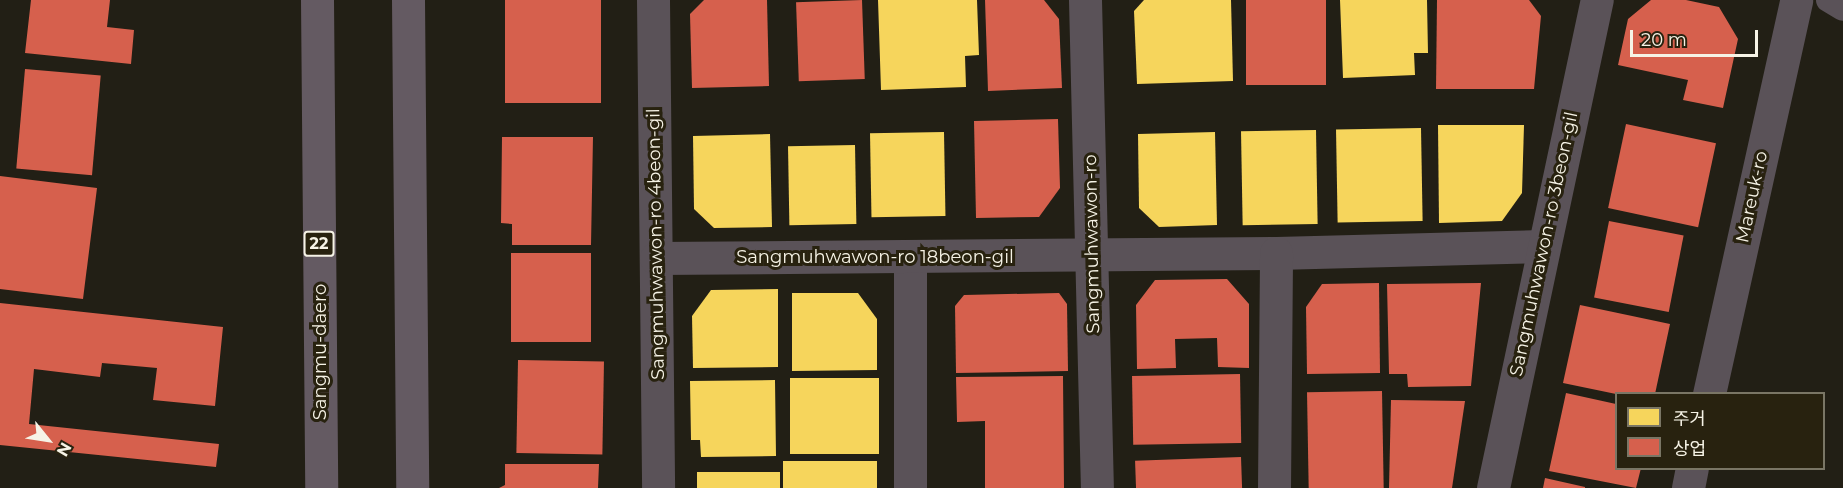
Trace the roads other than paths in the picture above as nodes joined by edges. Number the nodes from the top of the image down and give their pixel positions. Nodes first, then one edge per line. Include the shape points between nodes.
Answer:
1 (318, 0) edge
2 (408, 0) edge
3 (653, 0) edge
4 (1085, 0) edge
5 (1597, 0) edge
6 (1796, 0) edge
7 (1828, 0) edge
8 (1843, 9) edge
9 (1542, 246) junction
10 (1276, 253) junction
11 (1093, 255) junction
12 (910, 257) junction
13 (656, 258) junction
14 (1709, 392) edge
15 (1692, 470) edge
16 (321, 488) edge
17 (412, 488) edge
18 (658, 488) edge
19 (910, 488) edge
20 (1097, 488) edge
21 (1274, 488) edge
22 (1493, 488) edge
23 (1688, 488) edge

1 - 16 main road, Sangmu-daero / 22
2 - 17 main road
3 - 13 street, Sangmuhwawon-ro 4beon-gil
4 - 11 street, Sangmuhwawon-ro
5 - 9 street, Sangmuhwawon-ro 3beon-gil
6 - 14 street, Mareuk-ro
7 - 8 lane
9 - 10 street, Sangmuhwawon-ro 18beon-gil
9 - 22 street, Sangmuhwawon-ro 3beon-gil
10 - 11 street, Sangmuhwawon-ro 18beon-gil
10 - 21 street
11 - 12 street, Sangmuhwawon-ro 18beon-gil
11 - 20 street, Sangmuhwawon-ro
12 - 13 street, Sangmuhwawon-ro 18beon-gil
12 - 19 street
13 - 18 street, Sangmuhwawon-ro 4beon-gil
15 - 23 street

